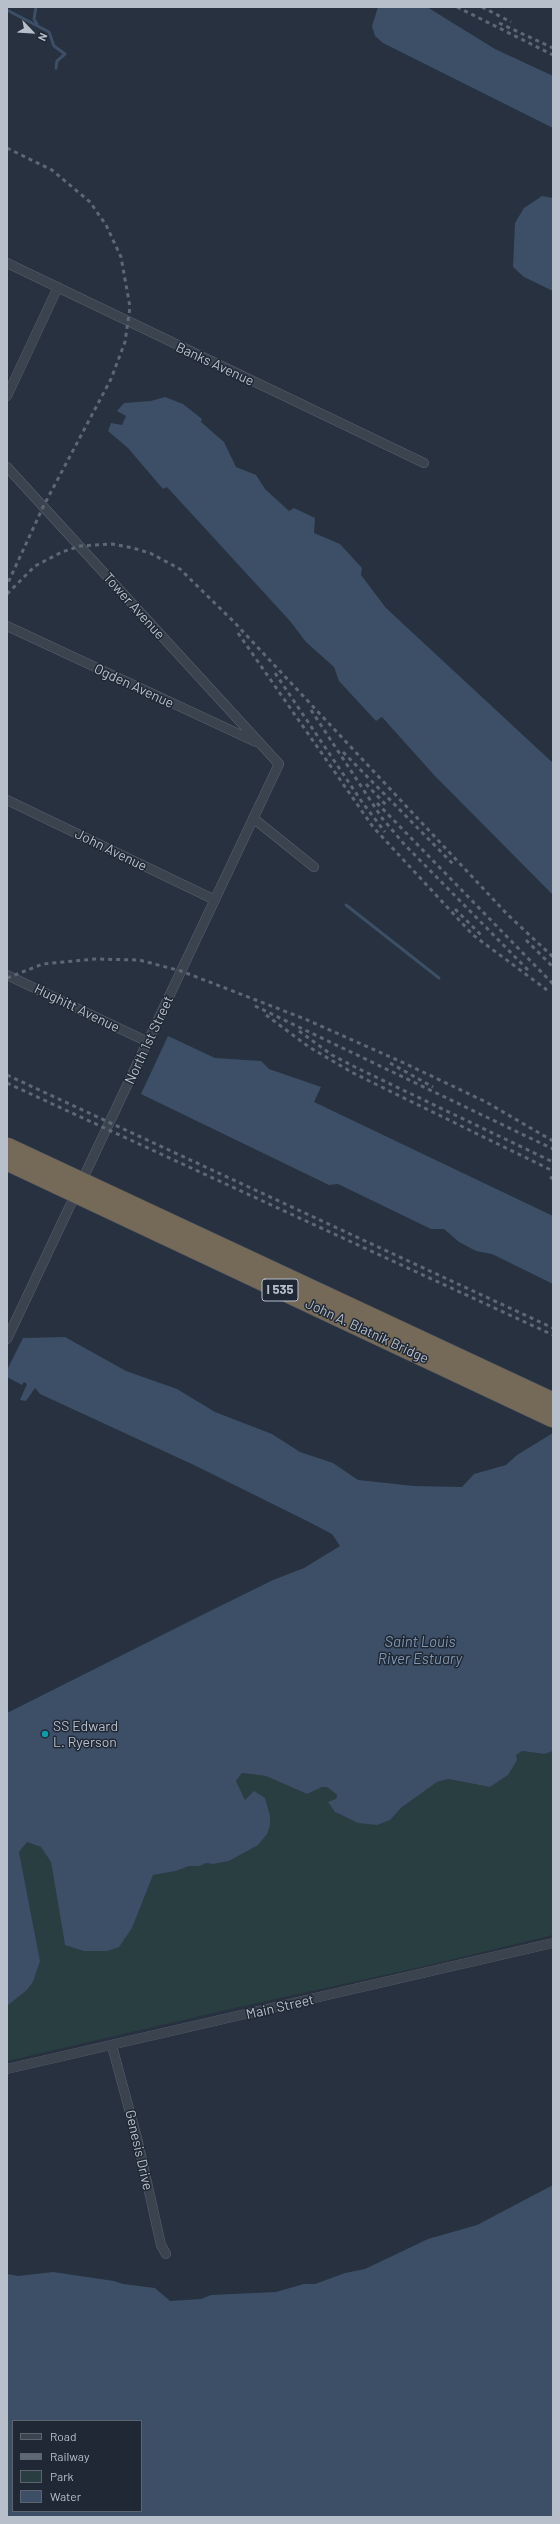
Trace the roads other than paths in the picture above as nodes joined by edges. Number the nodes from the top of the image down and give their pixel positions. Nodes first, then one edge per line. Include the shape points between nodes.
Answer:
1 (7, 263) edge
2 (58, 287) junction
3 (7, 396) edge
4 (424, 463) dead end
5 (7, 467) edge
6 (7, 626) edge
7 (261, 745) junction
8 (7, 800) edge
9 (253, 818) junction
10 (314, 867) dead end
11 (215, 900) junction
12 (7, 975) edge
13 (148, 1042) junction
14 (7, 1146) edge
15 (7, 1162) edge
16 (7, 1339) edge
17 (553, 1401) edge
18 (553, 1419) edge
19 (553, 1943) edge
20 (112, 2046) junction
21 (7, 2069) edge
22 (166, 2254) dead end

1 - 2 street, Banks Avenue
2 - 3 street
2 - 4 street, Banks Avenue
5 - 7 street, Tower Avenue
6 - 7 street, Ogden Avenue
7 - 9 street, North 1st Street via 278,764
8 - 11 street, John Avenue
9 - 10 street
9 - 11 street, North 1st Street
11 - 13 street, North 1st Street
12 - 13 street, Hughitt Avenue
13 - 16 street, North 1st Street
14 - 17 highway, John A. Blatnik Bridge / I 535, bridge
15 - 18 highway, John A. Blatnik Bridge / I 535, bridge
19 - 20 street, Main Street
20 - 21 street, Main Street
20 - 22 street, Genesis Drive via 138,2142 160,2245

